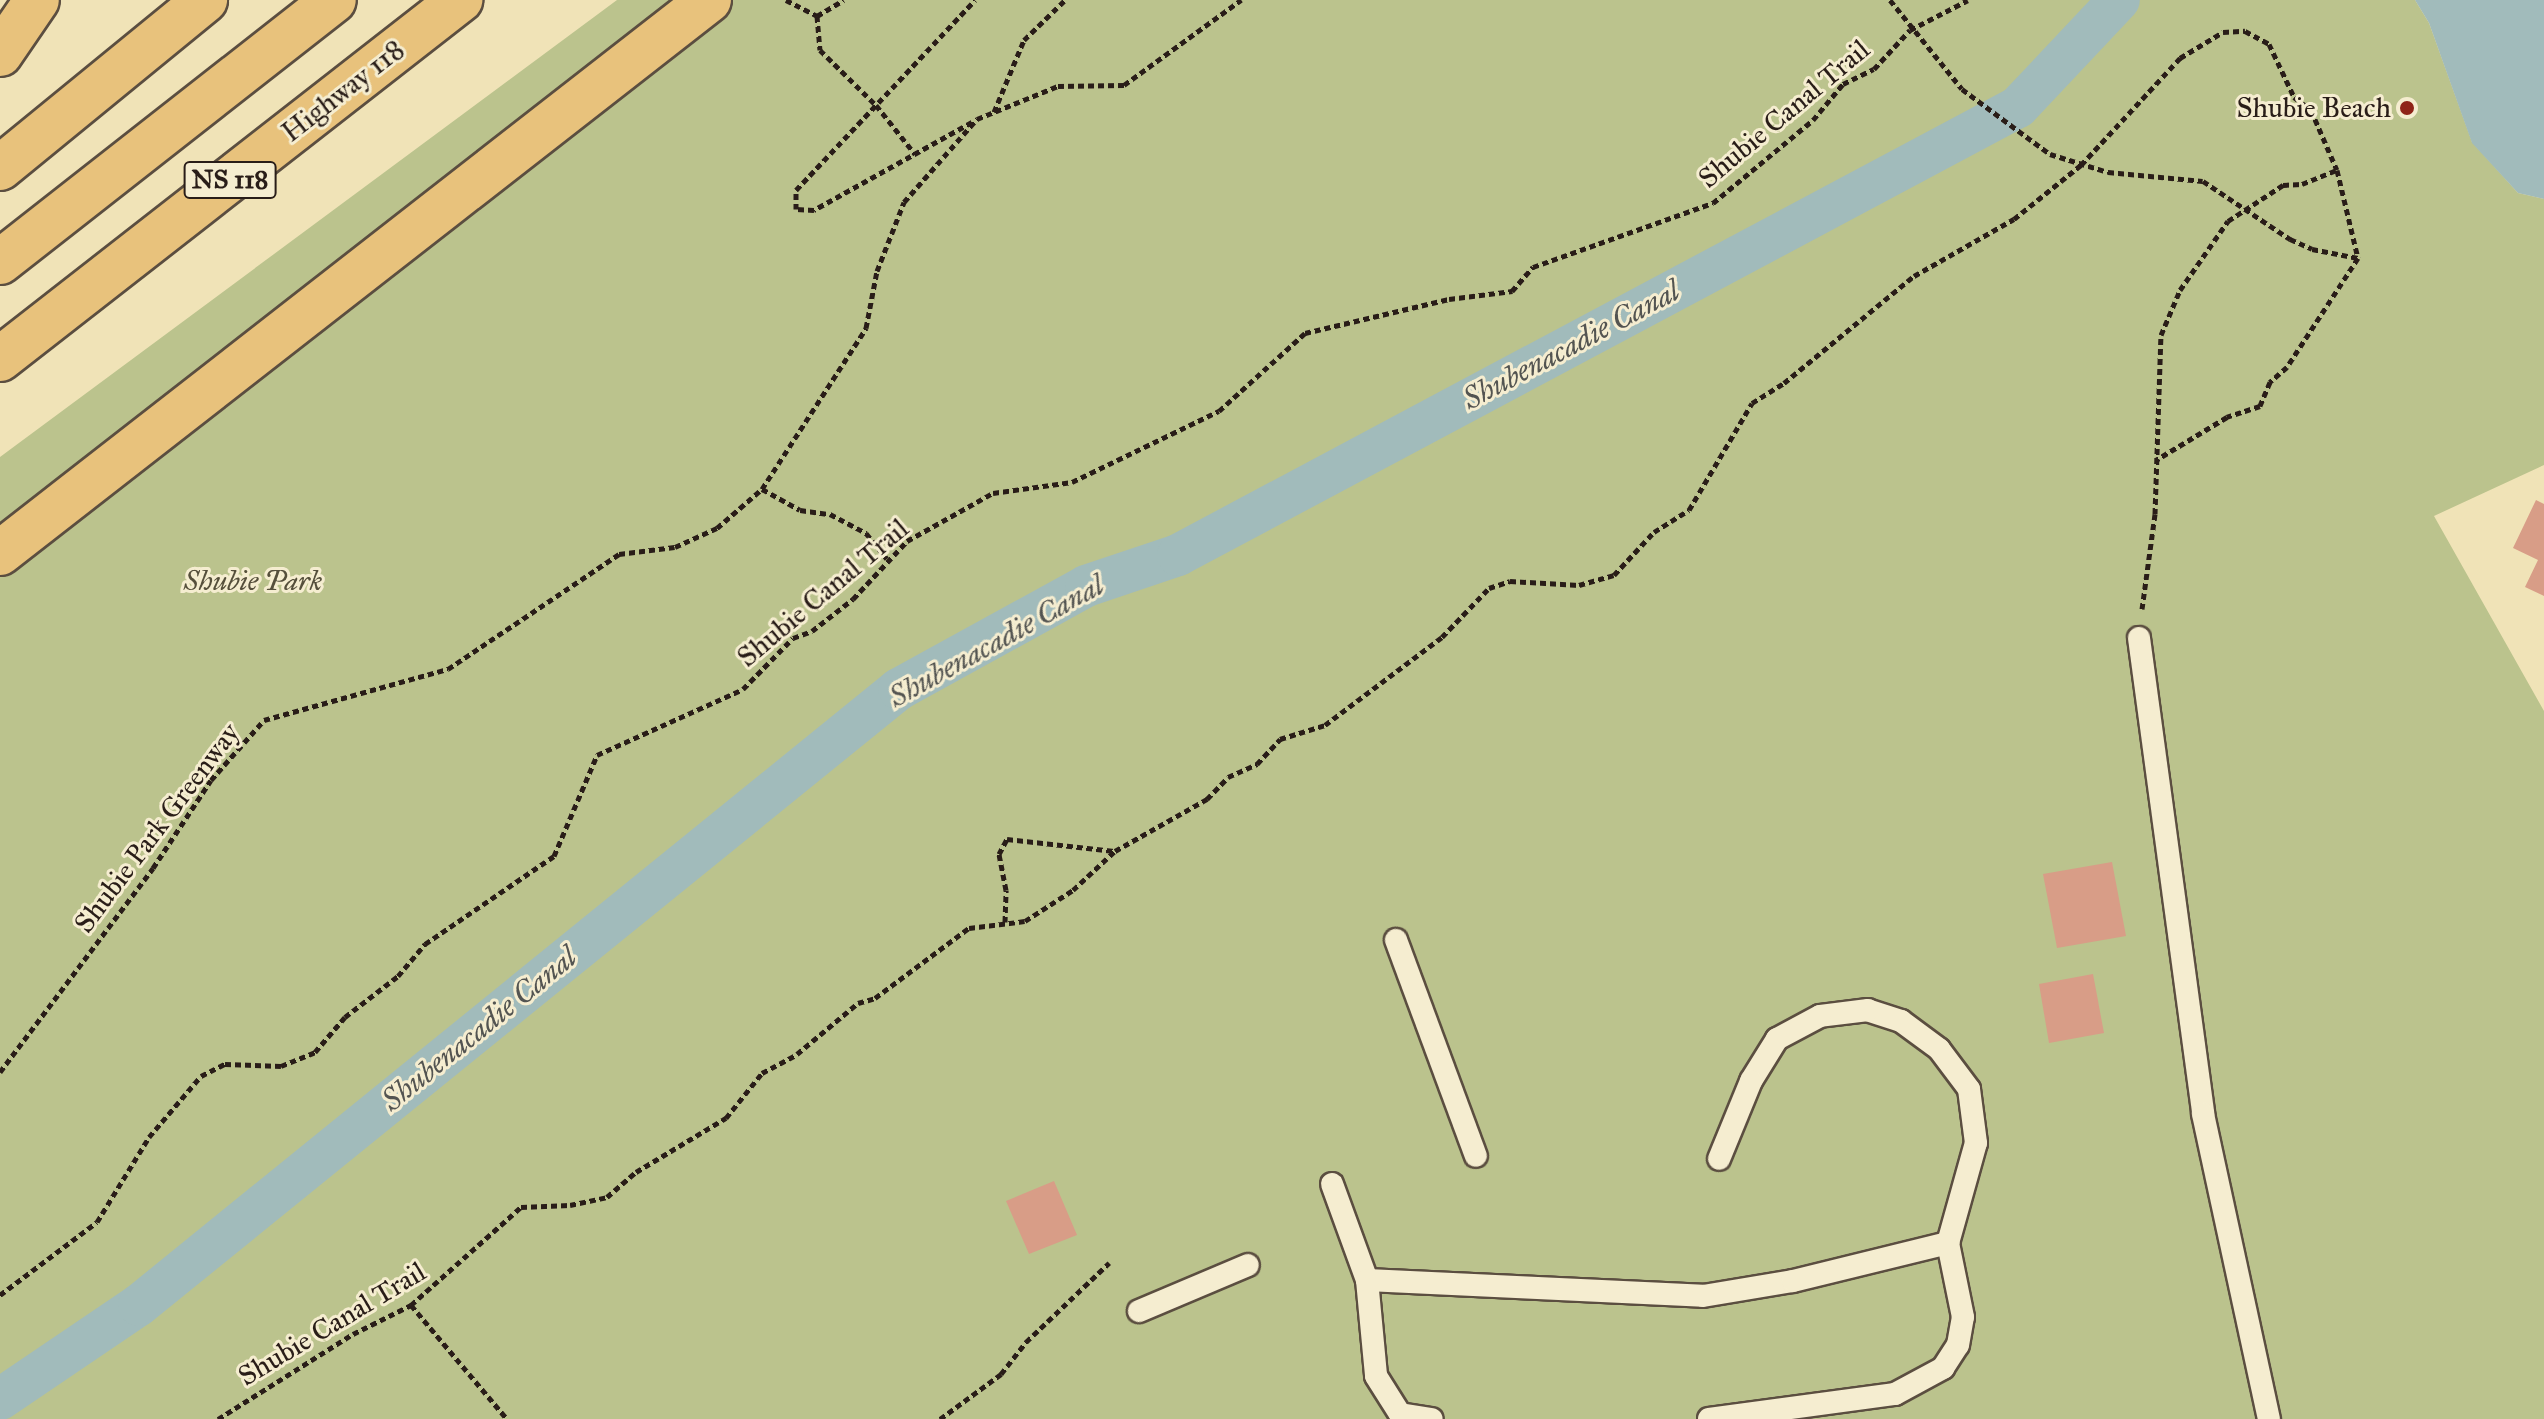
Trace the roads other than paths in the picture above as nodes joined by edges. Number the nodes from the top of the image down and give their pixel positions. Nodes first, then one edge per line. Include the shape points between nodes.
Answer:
1 (37, 0) edge
2 (205, 0) edge
3 (334, 0) edge
4 (460, 0) edge
5 (709, 0) edge
6 (0, 54) edge
7 (0, 168) edge
8 (0, 262) edge
9 (0, 359) edge
10 (0, 553) edge
11 (2139, 638) road end
12 (1396, 940) dead end
13 (1476, 1156) dead end
14 (1719, 1159) dead end
15 (1332, 1184) dead end
16 (1948, 1243) junction
17 (1248, 1265) dead end
18 (1367, 1280) junction
19 (1139, 1311) dead end
20 (1432, 1419) edge
21 (1709, 1419) edge
22 (2269, 1419) edge

1 - 6 highway
2 - 7 highway
3 - 8 highway, NS 118
4 - 9 highway, Highway 118 / NS 118
5 - 10 highway
11 - 22 lane via 2203,1114
12 - 13 lane
14 - 16 lane via 1751,1081 1777,1039 1820,1016 1868,1010 1901,1021 1939,1049 1969,1089 1976,1143
15 - 18 lane
16 - 18 lane via 1793,1281 1703,1296
16 - 21 lane via 1963,1317 1958,1345 1943,1368 1895,1394
17 - 19 lane
18 - 20 lane via 1376,1376 1400,1414

